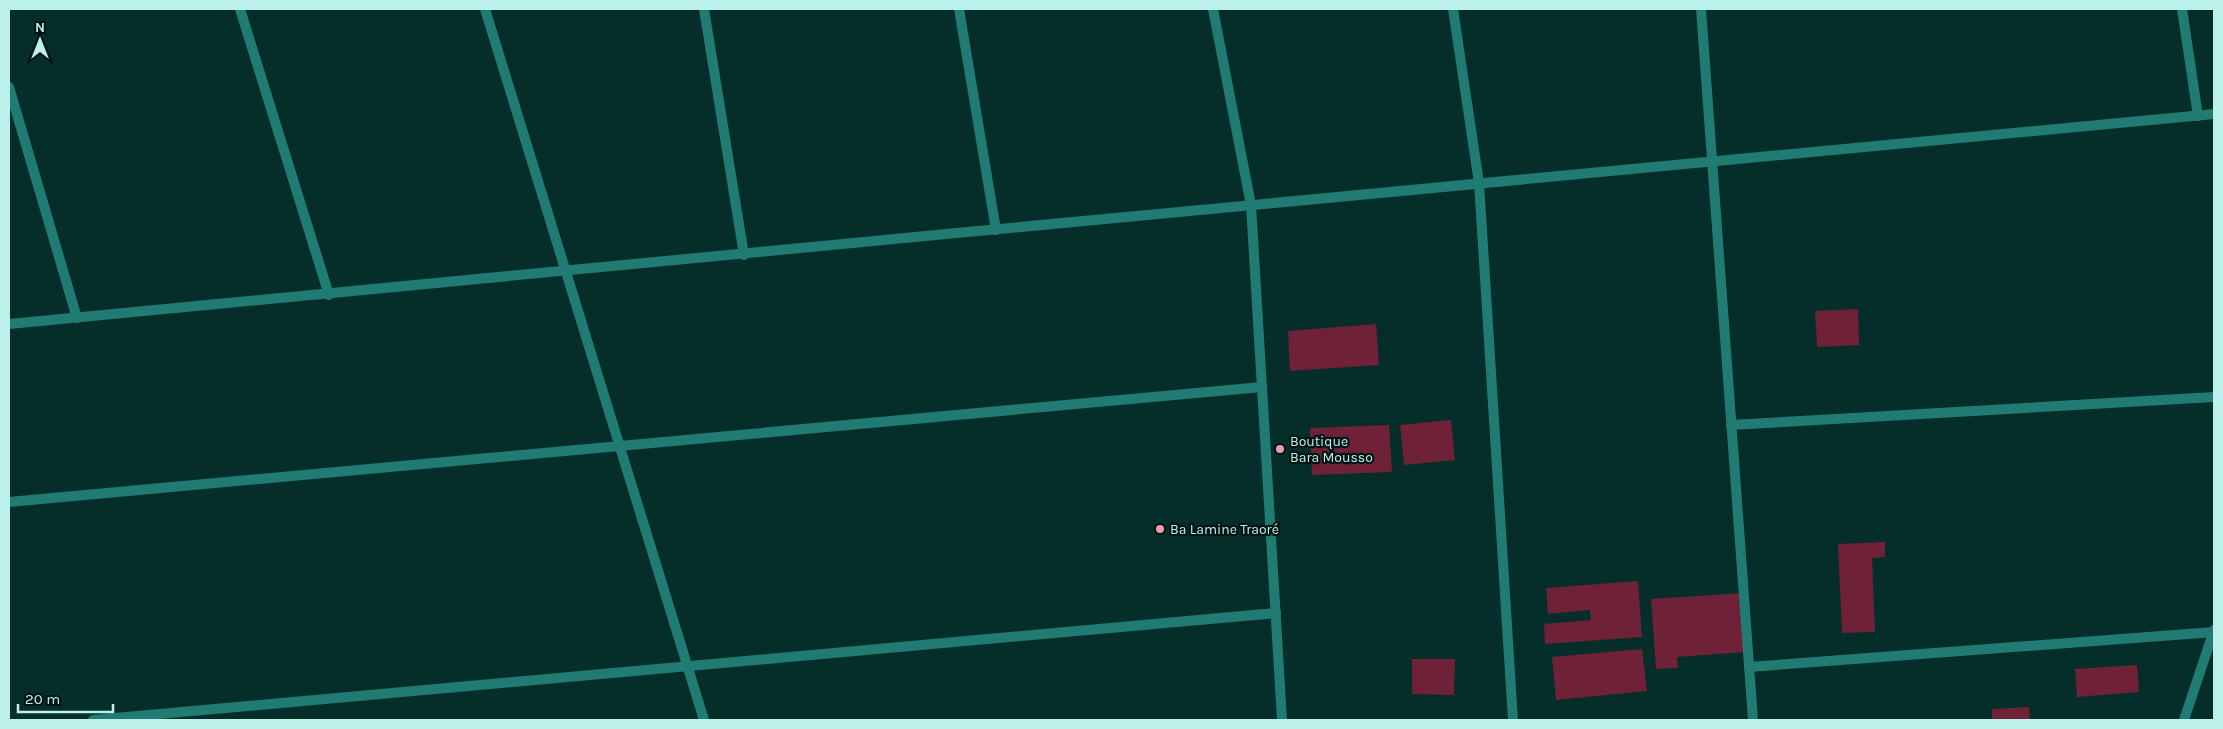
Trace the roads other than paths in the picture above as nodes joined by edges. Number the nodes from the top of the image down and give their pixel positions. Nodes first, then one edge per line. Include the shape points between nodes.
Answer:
1 (240, 9) edge
2 (484, 9) edge
3 (704, 9) edge
4 (959, 9) edge
5 (1213, 9) edge
6 (1453, 9) edge
7 (1701, 9) edge
8 (2182, 9) edge
9 (9, 87) edge
10 (2214, 114) edge
11 (2198, 116) junction
12 (1712, 160) junction
13 (1479, 183) junction
14 (1251, 205) junction
15 (996, 230) junction
16 (744, 255) junction
17 (566, 272) junction
18 (329, 295) junction
19 (77, 318) junction
20 (9, 324) edge
21 (1262, 387) junction
22 (2214, 396) edge
23 (1731, 425) junction
24 (619, 446) junction
25 (9, 502) edge
26 (1276, 613) junction
27 (2214, 631) edge
28 (687, 666) junction
29 (1749, 667) junction
30 (93, 720) edge
31 (704, 720) edge
32 (1282, 720) edge
33 (1513, 720) edge
34 (1753, 720) edge
35 (2184, 720) edge

1 - 18 street
2 - 17 street
3 - 16 street
4 - 15 street
5 - 14 street
6 - 13 street
7 - 12 street
8 - 11 street
9 - 19 street
10 - 11 street
11 - 12 street
12 - 13 street
12 - 23 street
13 - 14 street
13 - 33 street
14 - 15 street
14 - 21 street
15 - 16 street
16 - 17 street
17 - 18 street
17 - 24 street
18 - 19 street
19 - 20 street
21 - 24 street
21 - 26 street
22 - 23 street
23 - 29 street
24 - 25 street
24 - 28 street
26 - 28 street
26 - 32 street
27 - 29 street
27 - 35 street
28 - 30 street
28 - 31 street
29 - 34 street

